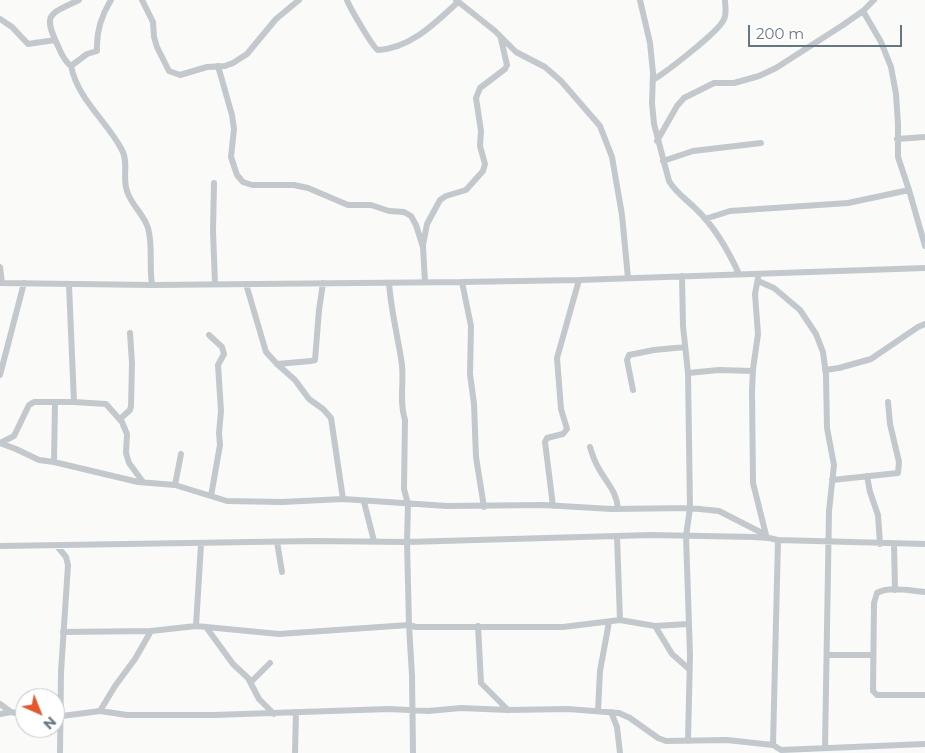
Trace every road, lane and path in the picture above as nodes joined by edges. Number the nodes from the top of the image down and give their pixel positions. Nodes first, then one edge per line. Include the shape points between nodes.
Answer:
1 (79, 0) edge
2 (101, 0) edge
3 (142, 0) edge
4 (299, 0) edge
5 (347, 0) edge
6 (640, 0) edge
7 (725, 0) edge
8 (874, 0) edge
9 (457, 1) edge
10 (109, 3) edge
11 (863, 11) junction
12 (0, 19) edge
13 (501, 38) junction
14 (55, 40) junction
15 (71, 66) junction
16 (218, 66) junction
17 (654, 80) junction
18 (925, 137) edge
19 (897, 139) junction
20 (658, 141) junction
21 (761, 143) dead end
22 (663, 161) junction
23 (214, 183) dead end
24 (909, 190) junction
25 (705, 219) junction
26 (925, 246) edge
27 (423, 247) junction
28 (0, 267) edge
29 (925, 268) edge
30 (739, 274) junction
31 (682, 276) junction
32 (628, 278) junction
33 (758, 278) junction
34 (579, 280) junction
35 (425, 282) junction
36 (462, 282) junction
37 (1, 283) edge
38 (24, 283) junction
39 (323, 283) junction
40 (390, 283) junction
41 (214, 284) junction
42 (246, 284) junction
43 (69, 285) junction
44 (152, 285) junction
45 (925, 324) edge
46 (130, 333) dead end
47 (209, 335) dead end
48 (685, 347) junction
49 (277, 364) junction
50 (753, 370) junction
51 (825, 370) junction
52 (688, 373) junction
53 (0, 375) edge
54 (633, 390) dead end
55 (54, 402) junction
56 (74, 402) junction
57 (888, 402) dead end
58 (120, 419) junction
59 (0, 443) edge
60 (590, 446) dead end
61 (182, 454) dead end
62 (54, 462) junction
63 (868, 476) junction
64 (832, 480) junction
65 (143, 482) junction
66 (175, 485) junction
67 (211, 496) junction
68 (343, 500) junction
69 (364, 502) junction
70 (408, 504) junction
71 (553, 506) junction
72 (484, 507) junction
73 (690, 508) junction
74 (618, 509) junction
75 (617, 536) junction
76 (686, 536) junction
77 (768, 536) junction
78 (778, 540) junction
79 (374, 541) junction
80 (277, 542) junction
81 (407, 542) junction
82 (829, 542) junction
83 (200, 544) junction
84 (880, 544) junction
85 (894, 544) junction
86 (925, 544) edge
87 (0, 546) edge
88 (57, 546) junction
89 (282, 572) dead end
90 (895, 590) junction
91 (925, 592) edge
92 (620, 620) junction
93 (609, 622) junction
94 (688, 624) junction
95 (409, 625) junction
96 (196, 626) junction
97 (478, 626) junction
98 (655, 626) junction
99 (206, 627) junction
100 (151, 631) junction
101 (62, 632) junction
102 (827, 655) junction
103 (873, 655) junction
104 (270, 663) dead end
105 (689, 669) junction
106 (251, 682) junction
107 (60, 688) edge
108 (925, 695) edge
109 (0, 704) edge
110 (100, 710) junction
111 (411, 710) junction
112 (508, 710) junction
113 (598, 711) junction
114 (11, 712) junction
115 (296, 712) junction
116 (611, 712) junction
117 (15, 713) edge
118 (0, 714) edge
119 (65, 714) edge
120 (274, 714) junction
121 (59, 738) edge
122 (688, 741) junction
123 (925, 744) edge
124 (773, 745) junction
125 (825, 748) junction
126 (780, 752) edge
127 (60, 753) edge
128 (294, 753) edge
129 (413, 753) edge
130 (620, 753) edge

1 - 14 street via 53,13 48,21
2 - 10 street
3 - 16 street via 153,22 156,47 169,70 180,75
4 - 16 street via 276,19 246,54 233,63
5 - 9 street via 378,50 408,43
6 - 17 street
7 - 17 street via 725,16 720,26
8 - 11 street
9 - 13 street
10 - 15 street via 96,36 97,51
11 - 19 street via 891,67 896,94
11 - 20 street via 776,68 734,83 714,83 684,98
12 - 14 street via 28,44
13 - 27 street via 507,65 480,88 476,98 480,146 485,164 483,171 466,190 440,200 428,224
13 - 32 street via 516,52 545,67 561,81 600,126 612,157
14 - 15 street via 66,63
15 - 44 street via 84,96 123,152 126,190 148,227
16 - 27 street via 233,122 231,157 243,182 294,185 348,204 404,212 416,225
17 - 20 street via 652,103
18 - 19 street
19 - 24 street via 898,157
20 - 22 street
21 - 22 street via 693,151
22 - 25 street via 673,188
23 - 41 street
24 - 25 street via 848,203 730,211
24 - 26 street
25 - 30 street via 728,251
27 - 35 street
28 - 37 street
29 - 33 street
30 - 31 street
30 - 33 street
31 - 32 street
31 - 48 street
32 - 34 street
33 - 50 street via 755,294 758,334
33 - 51 street via 800,310 809,322 821,343
34 - 36 street
34 - 71 street via 557,358 560,409 567,429 563,434 546,438 545,442
35 - 36 street
35 - 40 street
36 - 72 street via 471,326 470,374 476,457
37 - 38 street
38 - 43 street
38 - 53 street
39 - 40 street
39 - 42 street
39 - 49 street via 315,360
40 - 70 street via 390,304 402,367 406,442 404,489
41 - 42 street
41 - 44 street
42 - 49 street via 266,352
43 - 44 street
43 - 56 street
45 - 51 street via 871,359
46 - 58 street via 131,406
47 - 67 street via 222,347 224,354 218,365 220,445
48 - 52 street
48 - 54 street via 629,355 627,360
49 - 68 street via 331,418
50 - 52 street
50 - 77 street via 753,483
51 - 64 street via 826,428 834,465
52 - 73 street
55 - 56 street
55 - 59 street via 31,403 14,436
55 - 62 street
56 - 58 street via 106,404
57 - 63 street via 899,471
58 - 65 street via 126,434 129,463
59 - 62 street via 39,460
60 - 74 street via 598,468 613,488
61 - 66 street
62 - 65 street
63 - 64 street
63 - 84 street via 878,515
64 - 82 street
65 - 66 street
66 - 67 street
67 - 68 street via 246,501
68 - 69 street
69 - 70 street
69 - 79 street
70 - 72 street
70 - 81 street
71 - 72 street
71 - 74 street
73 - 74 street
73 - 76 street
73 - 77 street via 719,511
75 - 76 street
75 - 81 street
75 - 92 street
76 - 77 street
76 - 94 street
77 - 78 street
78 - 82 street
78 - 124 street
79 - 80 street
79 - 81 street
80 - 83 street
80 - 89 street
81 - 95 street
82 - 84 street
82 - 102 street
83 - 88 street
83 - 96 street
84 - 85 street
85 - 86 street
85 - 90 street
87 - 88 street
88 - 101 street via 68,565
90 - 91 street
90 - 103 street via 880,591 875,597
92 - 93 street
92 - 98 street
93 - 97 street via 563,627
93 - 113 street via 600,671
94 - 98 street
94 - 105 street
95 - 97 street
95 - 99 street via 279,634
95 - 111 street
96 - 99 street
96 - 100 street
97 - 112 street via 482,683
98 - 105 street via 672,654
99 - 106 street
100 - 101 street
100 - 110 street
101 - 107 street
102 - 103 street
102 - 125 street
103 - 108 street via 873,691 876,694
104 - 106 street
105 - 122 street
106 - 120 street via 259,699
109 - 114 street
110 - 119 street
110 - 120 street via 127,715
111 - 112 street
111 - 115 street
111 - 129 street
112 - 113 street via 568,708
113 - 116 street
114 - 117 street
114 - 118 street
115 - 120 street
115 - 128 street
116 - 122 street via 630,718 662,741
116 - 130 street via 617,727
121 - 127 street
122 - 124 street via 726,740
123 - 125 street
124 - 126 street
125 - 126 street

